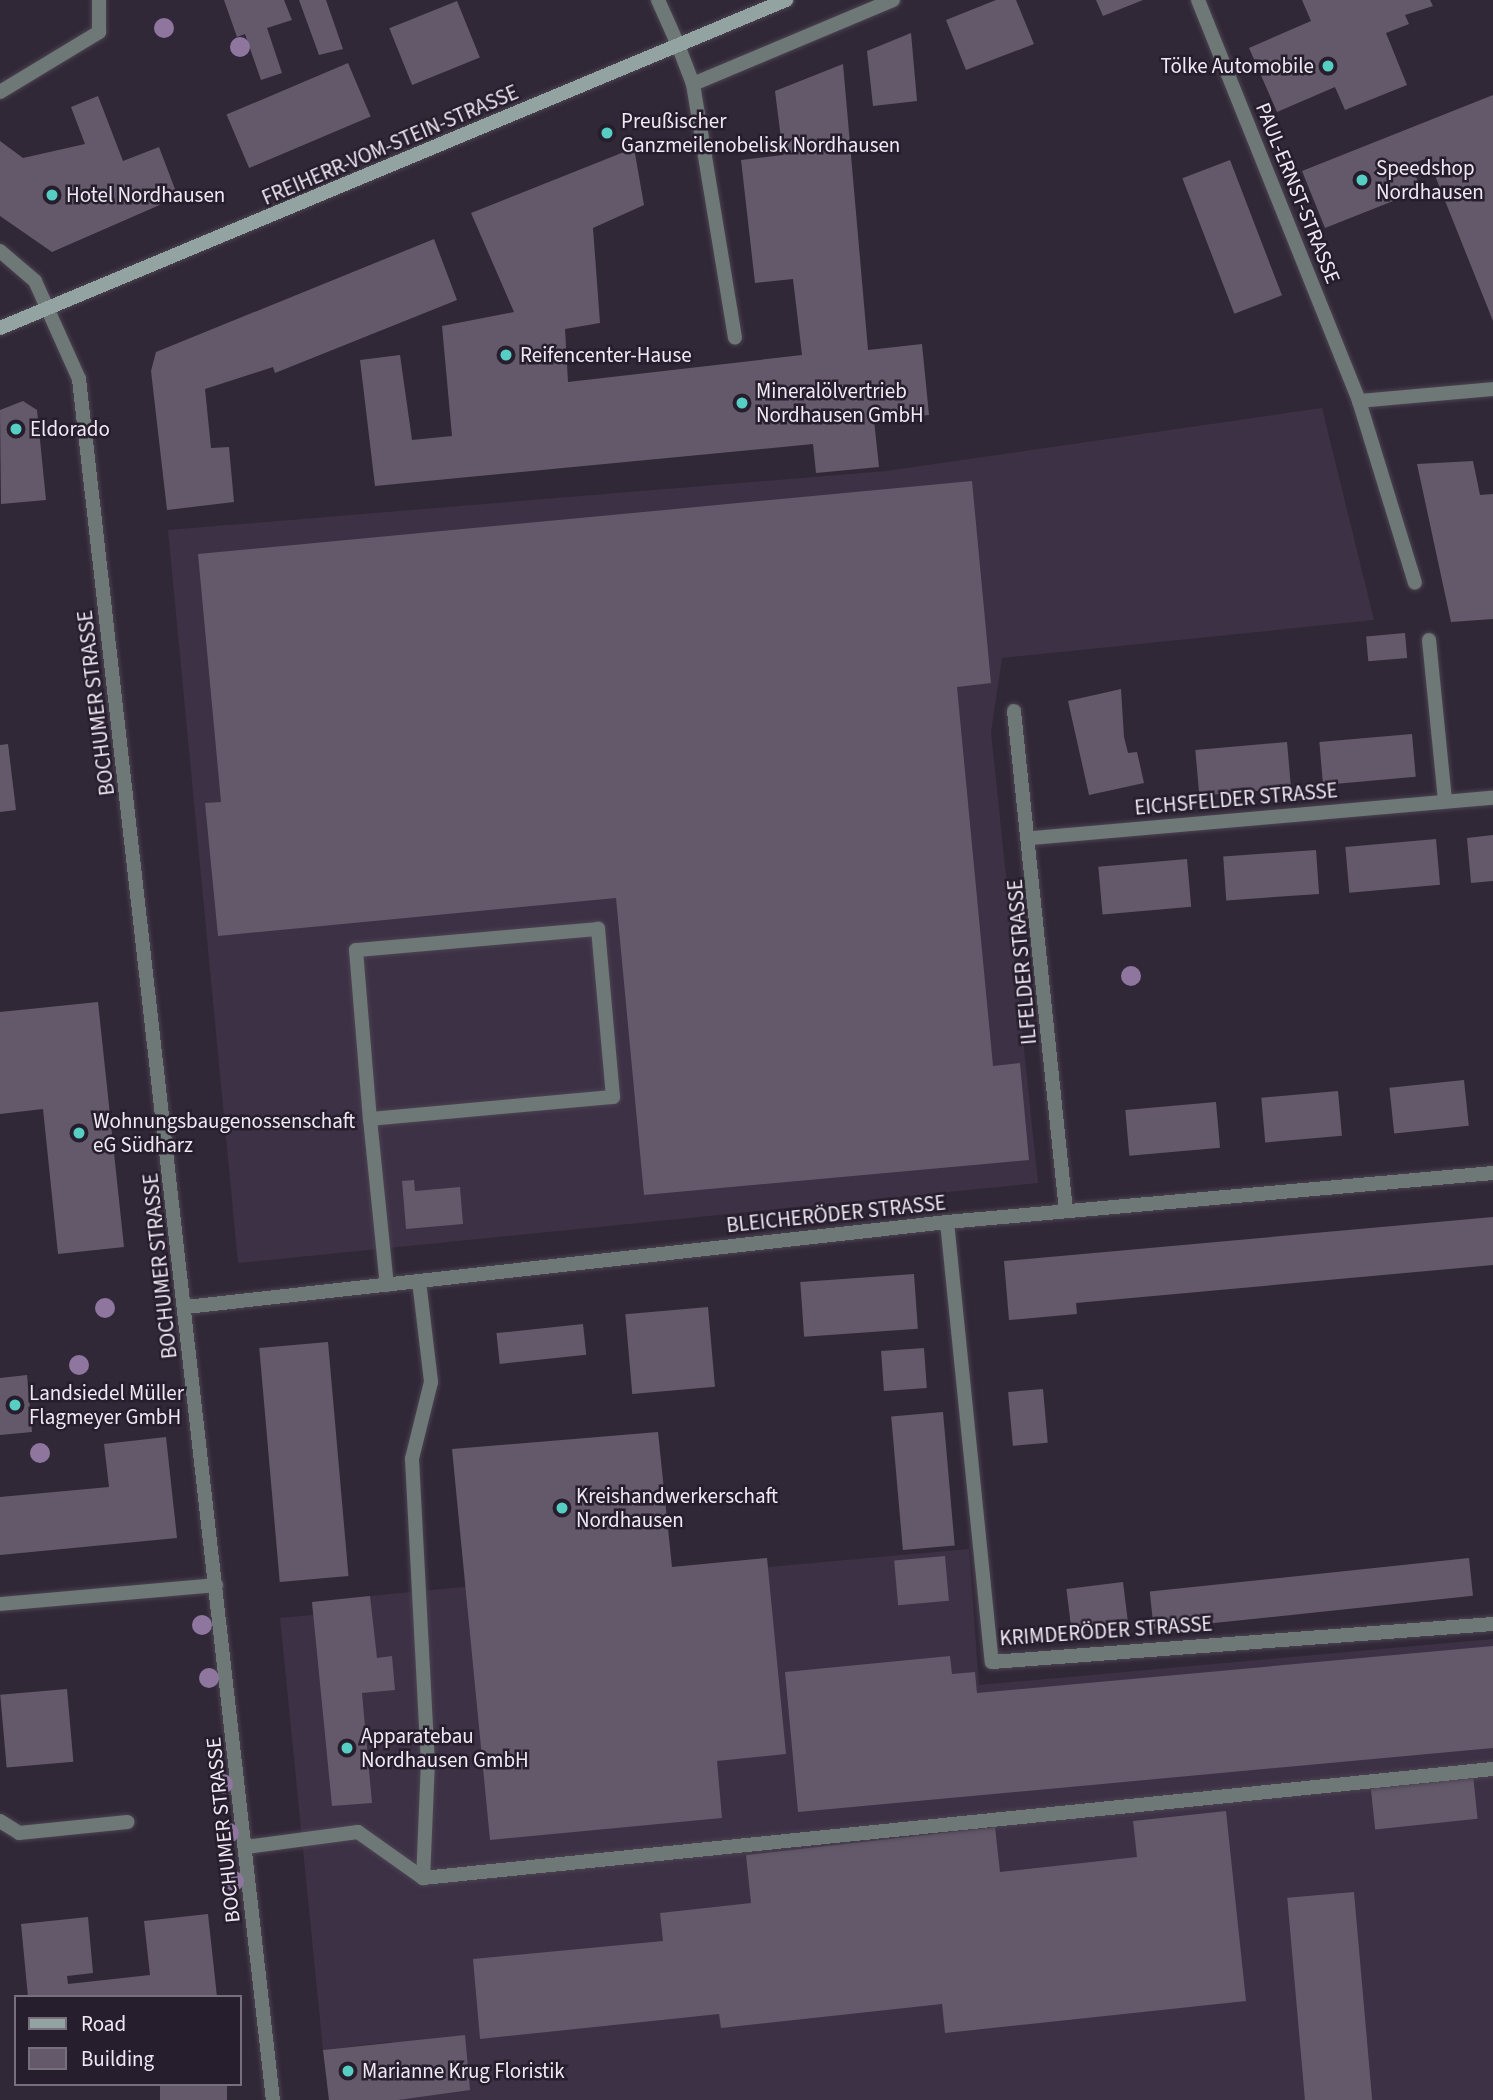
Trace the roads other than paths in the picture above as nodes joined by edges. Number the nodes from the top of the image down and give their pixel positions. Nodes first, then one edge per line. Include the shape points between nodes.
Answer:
1 (99, 0) edge
2 (659, 0) edge
3 (786, 0) edge
4 (893, 0) edge
5 (1198, 0) edge
6 (678, 45) junction
7 (693, 84) junction
8 (0, 92) edge
9 (0, 251) edge
10 (48, 309) junction
11 (0, 328) edge
12 (735, 338) dead end
13 (1493, 389) edge
14 (1359, 401) junction
15 (1415, 583) dead end
16 (1429, 640) dead end
17 (1014, 711) dead end
18 (1493, 798) edge
19 (1445, 801) junction
20 (1032, 838) junction
21 (370, 1119) junction
22 (1493, 1173) edge
23 (1066, 1210) junction
24 (947, 1222) junction
25 (419, 1282) junction
26 (387, 1285) junction
27 (186, 1307) junction
28 (216, 1585) junction
29 (0, 1604) edge
30 (1493, 1624) edge
31 (1493, 1769) edge
32 (0, 1821) edge
33 (127, 1822) dead end
34 (246, 1847) junction
35 (423, 1878) junction
36 (273, 2100) edge

1 - 8 street via 99,32
2 - 6 street
3 - 6 main road, FREIHERR-VOM-STEIN-STRASSE
4 - 7 street
5 - 14 street, PAUL-ERNST-STRASSE
6 - 7 street
6 - 10 main road, FREIHERR-VOM-STEIN-STRASSE
7 - 12 street
9 - 10 street, BOCHUMER STRASSE via 35,281
10 - 11 main road, FREIHERR-VOM-STEIN-STRASSE
10 - 27 street, BOCHUMER STRASSE via 79,379
13 - 14 street
14 - 15 street, PAUL-ERNST-STRASSE
16 - 19 street
17 - 20 street, ILFELDER STRASSE
18 - 19 street, EICHSFELDER STRASSE
19 - 20 street, EICHSFELDER STRASSE
20 - 23 street, ILFELDER STRASSE
21 - 21 street via 356,950 598,929 612,1097
21 - 26 street
22 - 23 street, BLEICHERÖDER STRASSE
23 - 24 street, BLEICHERÖDER STRASSE
24 - 25 street, BLEICHERÖDER STRASSE
24 - 30 street, KRIMDERÖDER STRASSE via 992,1662
25 - 26 street, BLEICHERÖDER STRASSE
25 - 35 street via 431,1382 412,1458 428,1761
26 - 27 street, BLEICHERÖDER STRASSE
27 - 28 street, BOCHUMER STRASSE
28 - 29 street
28 - 34 street, BOCHUMER STRASSE
31 - 35 street
32 - 33 street via 19,1833
34 - 35 street via 358,1832
34 - 36 street, BOCHUMER STRASSE

